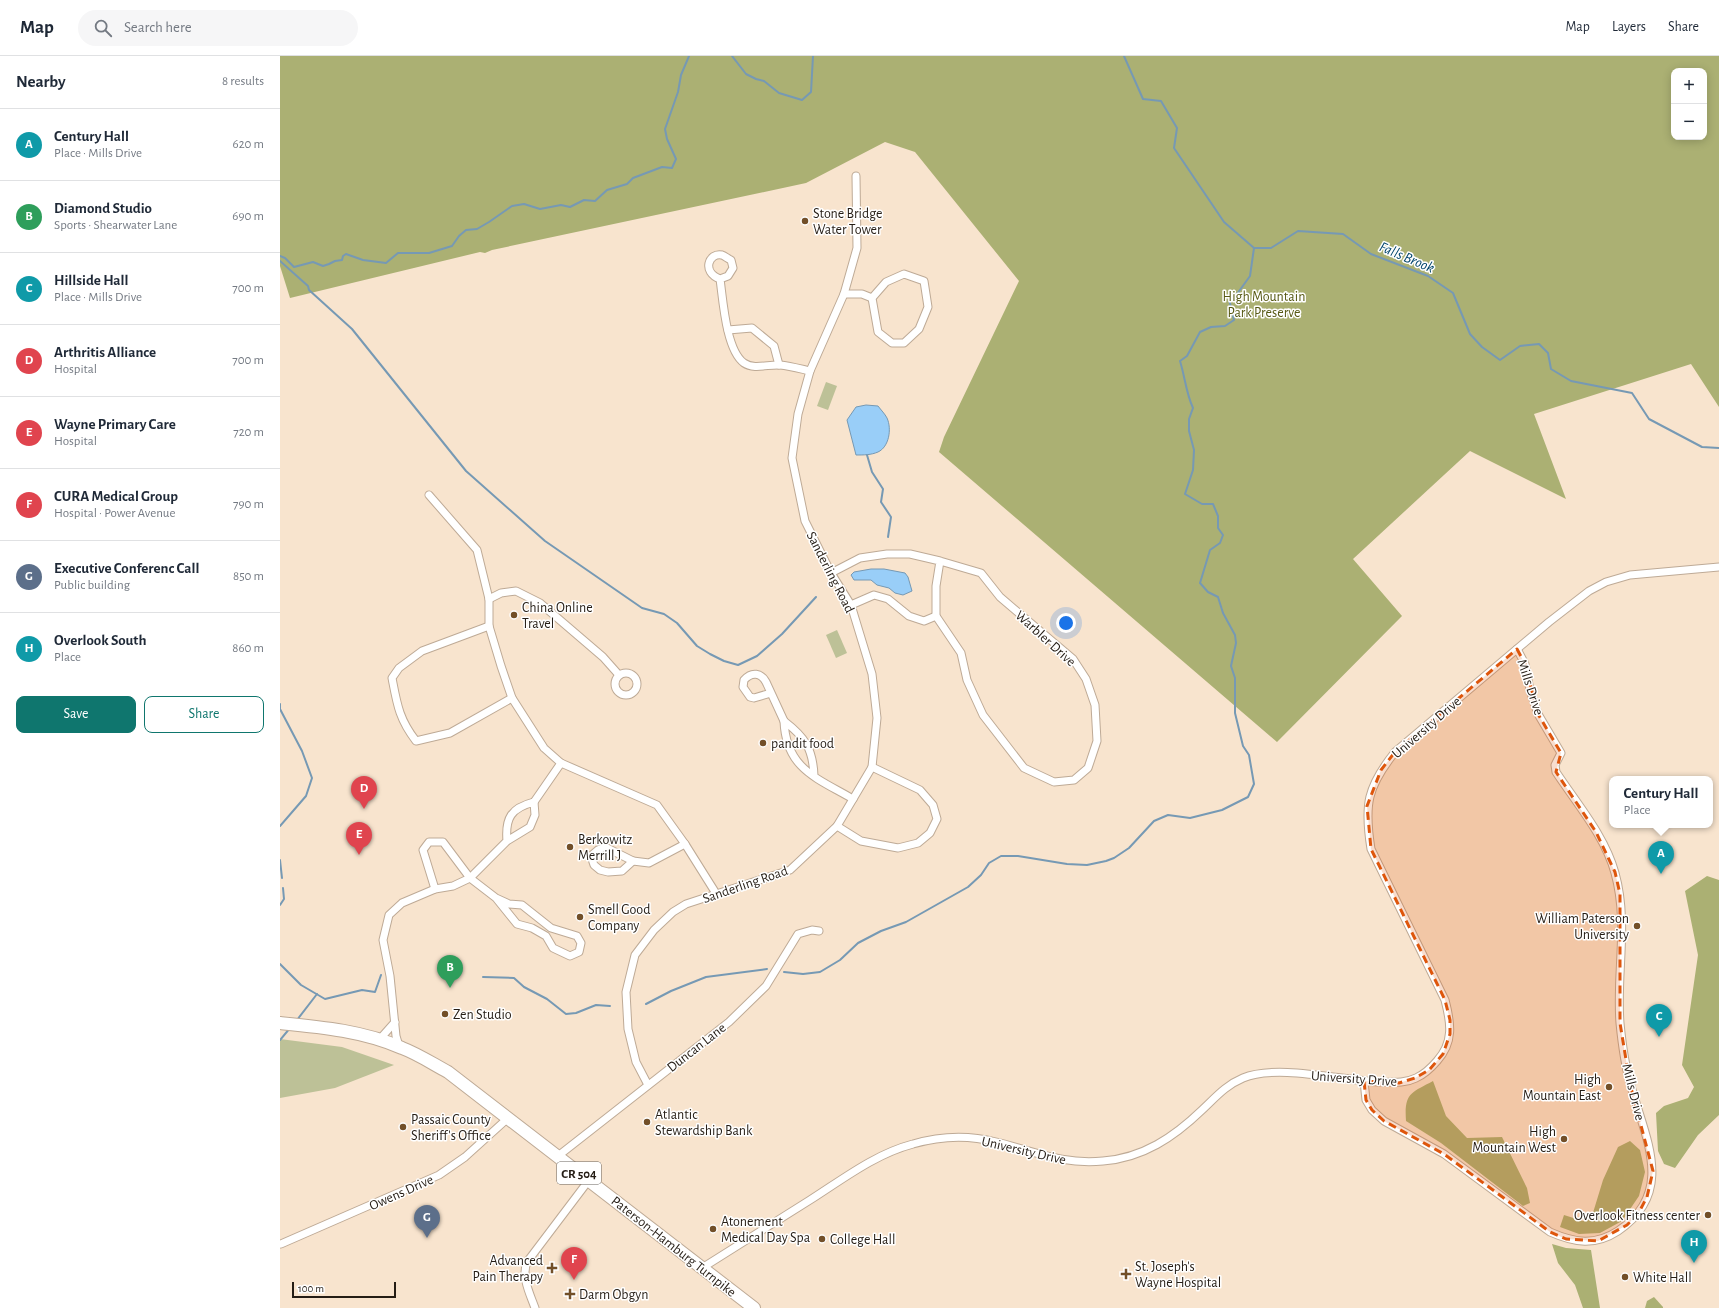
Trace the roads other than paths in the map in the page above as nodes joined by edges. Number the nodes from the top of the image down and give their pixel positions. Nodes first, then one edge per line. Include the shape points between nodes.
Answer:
1 (856, 176) dead end
2 (720, 279) dead end
3 (844, 294) junction
4 (872, 298) junction
5 (728, 330) junction
6 (779, 365) junction
7 (810, 372) junction
8 (428, 495) dead end
9 (940, 561) junction
10 (1719, 567) edge
11 (831, 573) junction
12 (489, 599) junction
13 (851, 605) junction
14 (936, 616) junction
15 (489, 626) junction
16 (1517, 649) junction
17 (619, 675) dead end
18 (771, 693) dead end
19 (512, 698) junction
20 (784, 721) junction
21 (561, 763) junction
22 (872, 767) junction
23 (814, 776) junction
24 (853, 799) junction
25 (534, 802) junction
26 (837, 826) junction
27 (507, 842) junction
28 (685, 844) junction
29 (633, 861) junction
30 (470, 878) junction
31 (435, 889) junction
32 (717, 895) junction
33 (496, 898) junction
34 (544, 924) junction
35 (819, 931) dead end
36 (539, 932) junction
37 (395, 1022) junction
38 (289, 1024) edge
39 (379, 1040) junction
40 (399, 1046) junction
41 (1364, 1081) junction
42 (648, 1085) junction
43 (508, 1118) junction
44 (558, 1156) junction
45 (589, 1180) junction
46 (281, 1244) edge
47 (702, 1268) junction
48 (535, 1308) edge
49 (754, 1308) edge

1 - 3 street, Sanderling Road via 857,248
2 - 5 street
3 - 4 street via 862,294
3 - 7 street, Sanderling Road
4 - 4 street via 878,332 892,343 904,343 919,329 928,307 924,281 904,274 886,282
5 - 6 street via 752,328 774,346
5 - 6 street via 732,348 744,363 760,367
6 - 7 street
7 - 11 street, Sanderling Road via 798,414 792,458 805,521
8 - 12 street via 477,550
9 - 11 street, Warbler Drive via 910,554 887,554 860,558
9 - 14 street via 936,586
9 - 14 street, Warbler Drive via 981,573 1000,597 1073,659 1086,679 1095,705 1097,741 1088,768 1074,780 1054,782 1024,768 983,715 967,680 961,653
10 - 16 street, University Drive via 1630,575 1606,582 1573,602
11 - 13 street, Sanderling Road
12 - 15 street
12 - 17 street via 516,590 540,603 603,657
13 - 14 street via 874,595 888,599 909,616 924,621
13 - 22 street, Sanderling Road via 872,674 877,718
15 - 19 street
15 - 19 street via 422,651 400,668 392,678 399,714 416,741 450,733
16 - 41 street, University Drive via 1395,752 1373,786 1367,806 1371,848 1445,1000 1450,1020 1450,1034 1443,1054 1429,1070 1415,1078 1399,1083
16 - 41 street, Mills Drive via 1525,664 1533,703 1561,753 1555,765 1556,772 1596,832 1615,872 1622,914 1620,1023 1630,1084 1651,1155 1653,1171 1647,1197 1638,1214 1612,1235 1598,1241 1566,1239 1550,1232 1444,1154 1384,1121 1366,1100
18 - 20 street
19 - 21 street via 544,748
20 - 23 street via 806,742
20 - 23 street via 790,751 796,761
21 - 25 street
21 - 28 street via 657,805
22 - 24 street, Sanderling Road
22 - 26 street via 920,790 933,805 936,819 930,833 918,843 898,848 861,841
23 - 24 street
24 - 26 street, Sanderling Road
25 - 27 street via 535,815 530,827
25 - 27 street via 522,805 511,814 506,828
26 - 32 street, Sanderling Road via 790,870
27 - 30 street
28 - 29 street via 649,863
28 - 32 street
29 - 29 street via 605,847 591,856 594,865 608,872 622,871
30 - 31 street via 454,886
30 - 31 street via 444,842 429,842 423,850
30 - 33 street
31 - 37 street via 402,903 389,915 384,940
32 - 42 street, Sanderling Road via 686,904 673,912 654,930 635,955 626,992 628,1029 636,1062
33 - 34 street via 509,904 522,905
33 - 36 street via 517,924
34 - 36 street
34 - 36 street via 577,936 581,944 579,952 570,956 562,953 553,948 546,936
35 - 42 street, Duncan Lane via 798,934 766,986 756,997
37 - 39 street
37 - 40 street
38 - 39 main road, Paterson-Hamburg Turnpike / CR 504 via 345,1031
39 - 40 main road, Paterson-Hamburg Turnpike / CR 504
40 - 43 main road, Paterson-Hamburg Turnpike / CR 504 via 448,1072
41 - 47 street, University Drive via 1277,1072 1255,1074 1222,1091 1184,1127 1160,1144 1133,1155 1105,1161 1076,1162 1058,1159 995,1141 967,1137 916,1143 867,1163
42 - 44 street, Duncan Lane
43 - 44 main road, Paterson-Hamburg Turnpike / CR 504
43 - 46 street, Owens Drive via 465,1157 439,1175
44 - 45 main road, Paterson-Hamburg Turnpike / CR 504
45 - 47 main road, Paterson-Hamburg Turnpike / CR 504
45 - 48 street via 527,1262 525,1279
47 - 49 main road, Paterson-Hamburg Turnpike / CR 504

